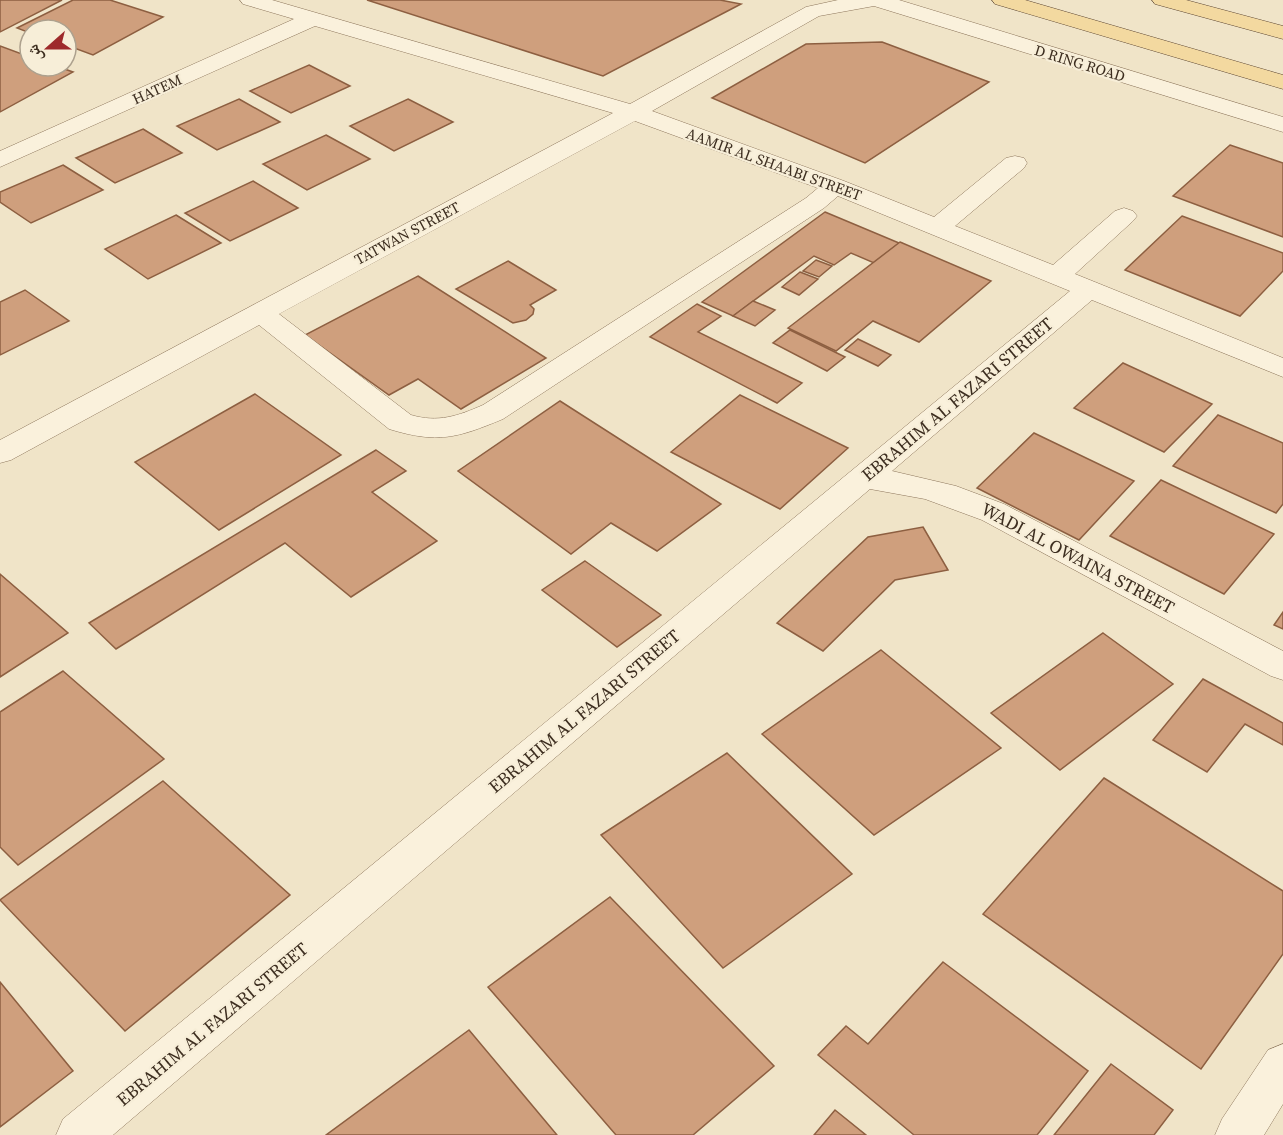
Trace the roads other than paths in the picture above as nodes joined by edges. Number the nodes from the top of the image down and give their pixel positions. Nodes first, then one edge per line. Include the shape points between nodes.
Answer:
1 (250, 0) edge
2 (872, 0) edge
3 (877, 0) edge
4 (1002, 0) edge
5 (1162, 0) edge
6 (816, 5) edge
7 (316, 14) junction
8 (1283, 33) edge
9 (1283, 82) edge
10 (633, 112) junction
11 (1283, 125) edge
12 (0, 160) edge
13 (1015, 163) dead end
14 (835, 186) junction
15 (1124, 216) dead end
16 (938, 227) junction
17 (1074, 281) junction
18 (259, 312) junction
19 (1283, 368) edge
20 (3, 446) edge
21 (862, 478) junction
22 (1283, 667) edge
23 (1283, 1064) edge
24 (79, 1135) edge
25 (1238, 1135) edge

1 - 7 street, AAMIR AL SHAABI STREET
2 - 6 street, TATWAN STREET
3 - 11 street, D RING ROAD
4 - 9 main road
5 - 8 main road
6 - 10 street, TATWAN STREET
7 - 10 street, AAMIR AL SHAABI STREET
7 - 12 street, HATEM
10 - 14 street, AAMIR AL SHAABI STREET
10 - 18 street, TATWAN STREET
13 - 16 street
14 - 16 street, AAMIR AL SHAABI STREET
14 - 18 street via 493,412 443,430 400,422
15 - 17 street, EBRAHIM AL FAZARI STREET
16 - 17 street, AAMIR AL SHAABI STREET
17 - 19 street, AAMIR AL SHAABI STREET
17 - 21 street, EBRAHIM AL FAZARI STREET
18 - 20 street, TATWAN STREET
21 - 22 street, WADI AL OWAINA STREET via 924,486 993,512
21 - 24 street, EBRAHIM AL FAZARI STREET
23 - 25 street

